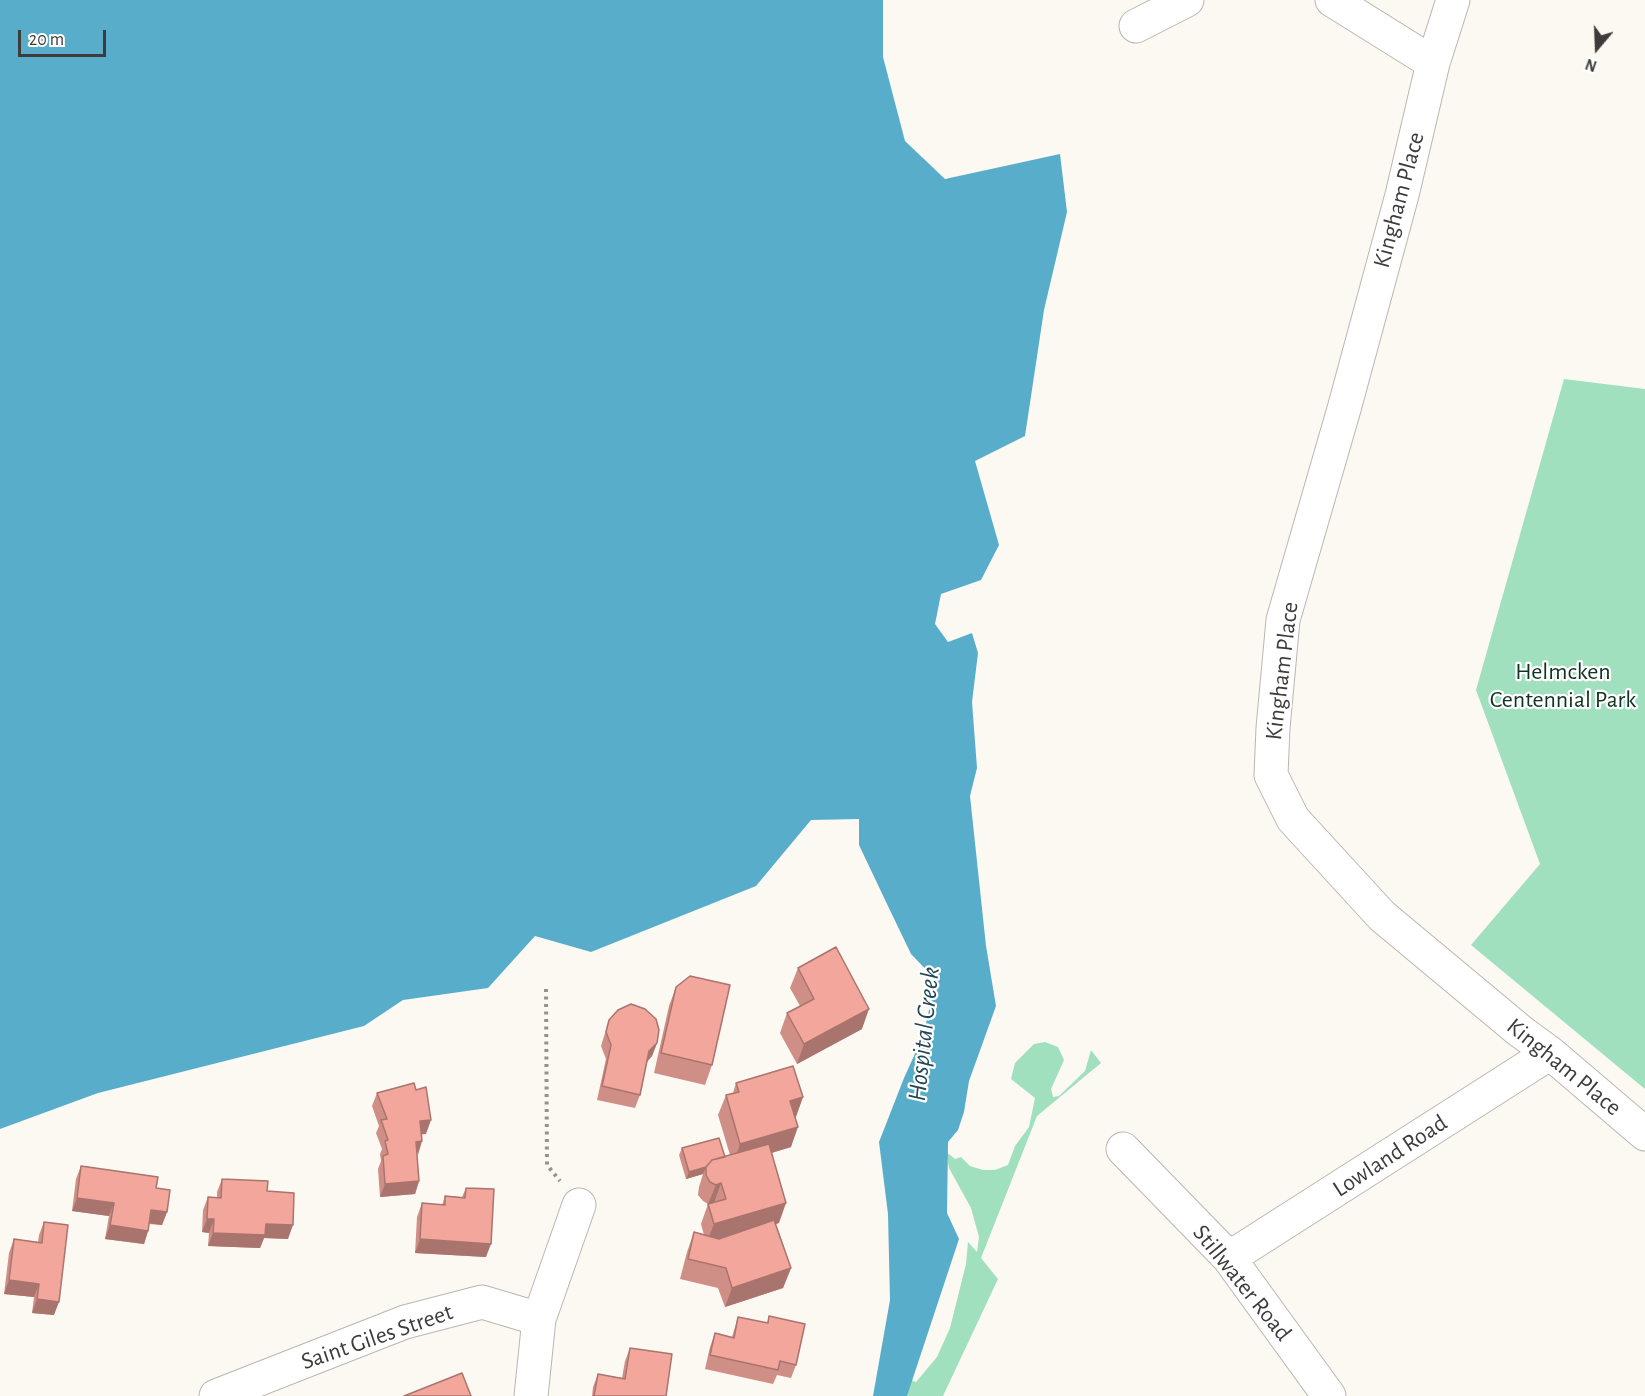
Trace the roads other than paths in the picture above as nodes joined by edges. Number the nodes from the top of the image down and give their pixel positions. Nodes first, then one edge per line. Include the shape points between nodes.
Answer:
1 (1187, 0) edge
2 (1332, 0) edge
3 (1454, 0) edge
4 (1136, 26) dead end
5 (1433, 63) junction
6 (1550, 1053) junction
7 (1645, 1134) edge
8 (1123, 1149) dead end
9 (579, 1204) road end
10 (1229, 1258) junction
11 (539, 1319) junction
12 (216, 1396) edge
13 (531, 1396) edge
14 (1329, 1396) edge

1 - 4 street
2 - 5 street
3 - 5 street, Kingham Place
5 - 6 street, Kingham Place via 1402,195 1283,621 1271,775 1293,819 1382,916
6 - 7 street, Kingham Place
6 - 10 street, Lowland Road
8 - 10 street, Stillwater Road
9 - 11 street
10 - 14 street, Stillwater Road
11 - 12 street, Saint Giles Street via 482,1302 405,1322
11 - 13 street

